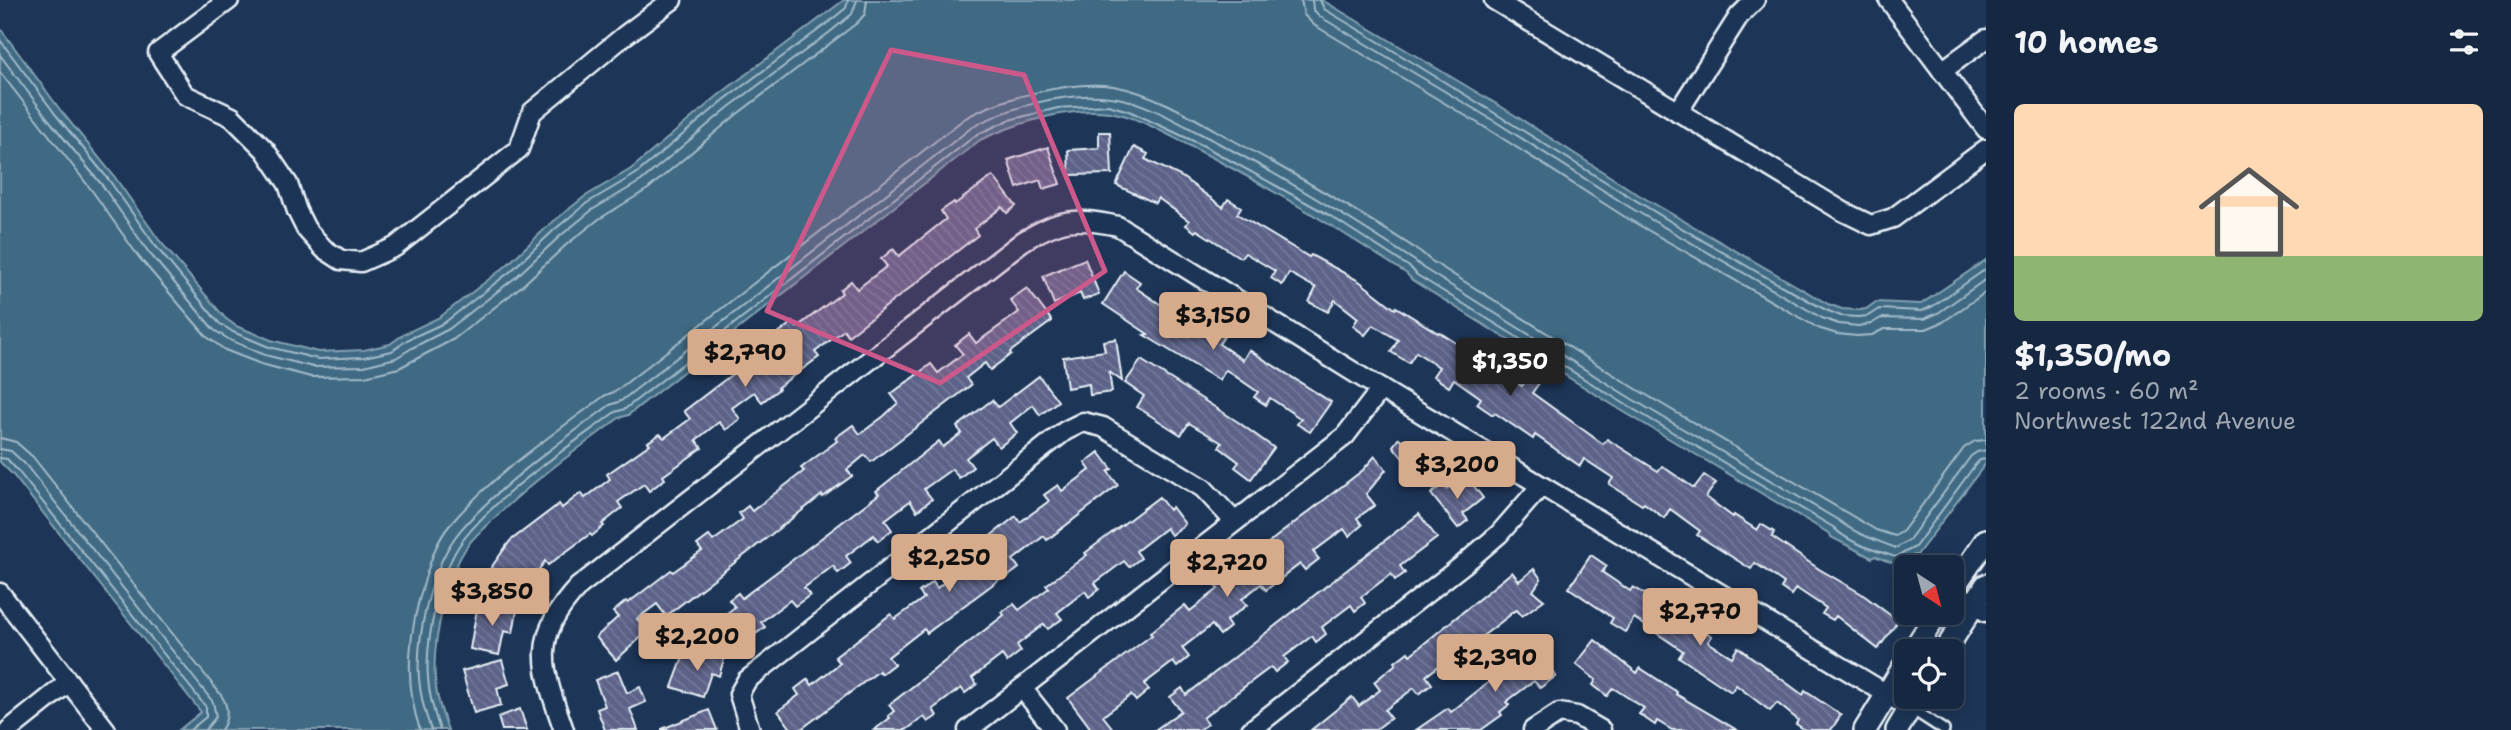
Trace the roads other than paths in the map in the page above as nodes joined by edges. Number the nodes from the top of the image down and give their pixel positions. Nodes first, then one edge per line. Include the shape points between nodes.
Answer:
1 (229, 0) edge
2 (672, 0) edge
3 (1494, 0) edge
4 (1755, 0) edge
5 (1898, 3) edge
6 (1986, 39) edge
7 (1942, 71) junction
8 (1678, 112) junction
9 (1986, 129) edge
10 (1986, 149) edge
11 (1381, 389) junction
12 (1541, 485) junction
13 (1234, 521) junction
14 (1986, 540) edge
15 (1964, 572) edge
16 (1986, 585) edge
17 (0, 593) edge
18 (1964, 598) edge
19 (1980, 608) edge
20 (1955, 639) edge
21 (69, 682) junction
22 (1894, 682) edge
23 (1022, 688) junction
24 (1886, 695) junction
25 (1894, 697) edge
26 (1910, 709) edge
27 (1922, 709) edge
28 (9, 730) edge
29 (106, 730) edge
30 (564, 730) edge
31 (750, 730) edge
32 (968, 730) edge
33 (1055, 730) edge
34 (1251, 730) edge
35 (1533, 730) edge
36 (1601, 730) edge
37 (1865, 730) edge
38 (1897, 730) edge
39 (1944, 730) edge

1 - 2 street via 158,53 186,95 232,117 265,150 288,184 306,229 324,249 341,260 361,262 395,247 519,149 532,112
3 - 8 street
4 - 8 street via 1739,16
5 - 7 street
6 - 7 street
7 - 9 street
8 - 10 street via 1871,225 1893,218
11 - 12 street
11 - 13 street via 1345,436
11 - 30 street via 1118,226 1087,219 1062,221 1023,242 579,586 550,627 543,657
12 - 24 street
12 - 34 street via 1499,534 1464,564
13 - 23 street
13 - 31 street via 1203,488 1103,426 1083,422 1065,431 747,680 739,694
14 - 15 street
16 - 19 street
17 - 21 street
18 - 19 street
19 - 20 street
21 - 28 street
21 - 29 street
22 - 24 street
23 - 32 street
23 - 33 street
24 - 25 street
24 - 37 street
26 - 38 street
27 - 39 lane
35 - 36 street via 1559,713 1577,716

